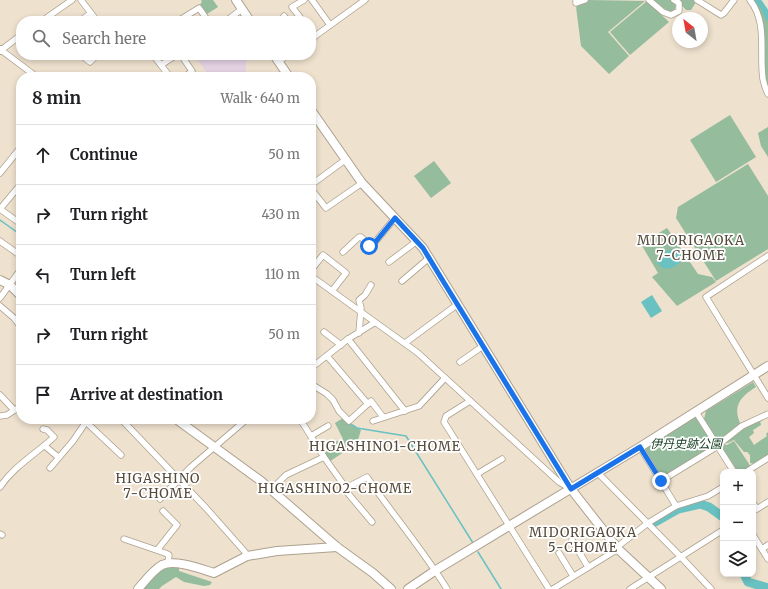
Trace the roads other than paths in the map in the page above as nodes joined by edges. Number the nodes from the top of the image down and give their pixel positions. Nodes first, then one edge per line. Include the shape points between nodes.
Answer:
1 (72, 0) edge
2 (81, 0) edge
3 (236, 0) edge
4 (304, 0) edge
5 (312, 0) edge
6 (365, 0) edge
7 (576, 0) edge
8 (585, 0) edge
9 (649, 0) edge
10 (674, 0) edge
11 (698, 0) edge
12 (734, 0) edge
13 (750, 0) edge
14 (242, 9) junction
15 (91, 13) junction
16 (49, 16) edge
17 (87, 16) edge
18 (93, 16) edge
19 (186, 16) edge
20 (205, 16) edge
21 (233, 16) edge
22 (247, 16) edge
23 (299, 16) edge
24 (330, 25) junction
25 (316, 36) edge
26 (16, 39) edge
27 (0, 50) edge
28 (157, 60) edge
29 (169, 60) edge
30 (184, 60) edge
31 (277, 60) edge
32 (161, 66) junction
33 (30, 72) edge
34 (166, 72) edge
35 (191, 72) edge
36 (286, 72) edge
37 (768, 94) edge
38 (316, 117) edge
39 (16, 153) edge
40 (345, 160) junction
41 (0, 172) edge
42 (316, 181) edge
43 (362, 183) junction
44 (16, 190) edge
45 (316, 195) edge
46 (0, 209) edge
47 (395, 218) junction
48 (16, 220) edge
49 (0, 241) edge
50 (417, 241) junction
51 (16, 252) edge
52 (344, 252) dead end
53 (429, 258) junction
54 (767, 258) edge
55 (389, 262) dead end
56 (316, 264) edge
57 (16, 276) edge
58 (0, 280) edge
59 (316, 280) edge
60 (402, 281) dead end
61 (10, 285) junction
62 (371, 285) dead end
63 (16, 291) edge
64 (332, 291) junction
65 (0, 298) edge
66 (458, 304) junction
67 (0, 306) edge
68 (361, 312) junction
69 (16, 321) edge
70 (374, 322) junction
71 (324, 332) dead end
72 (359, 333) junction
73 (348, 339) junction
74 (405, 343) junction
75 (341, 345) junction
76 (483, 346) junction
77 (327, 356) junction
78 (460, 362) dead end
79 (316, 364) edge
80 (768, 366) edge
81 (754, 376) junction
82 (445, 378) junction
83 (316, 387) edge
84 (0, 396) edge
85 (768, 398) edge
86 (470, 401) junction
87 (368, 404) junction
88 (14, 410) joint
89 (405, 411) junction
90 (696, 412) junction
91 (768, 414) edge
92 (0, 416) edge
93 (383, 417) junction
94 (373, 421) dead end
95 (84, 424) edge
96 (91, 424) edge
97 (126, 424) edge
98 (183, 424) edge
99 (241, 424) edge
100 (303, 424) edge
101 (328, 426) dead end
102 (43, 429) dead end
103 (311, 436) junction
104 (45, 446) junction
105 (718, 446) junction
106 (640, 447) junction
107 (214, 448) junction
108 (121, 456) dead end
109 (58, 457) junction
110 (324, 457) junction
111 (502, 458) dead end
112 (768, 458) edge
113 (50, 468) dead end
114 (732, 469) edge
115 (751, 469) edge
116 (598, 473) junction
117 (477, 474) junction
118 (180, 480) junction
119 (661, 481) junction
120 (0, 487) edge
121 (346, 488) junction
122 (571, 489) junction
123 (720, 489) edge
124 (271, 490) junction
125 (160, 499) dead end
126 (768, 502) edge
127 (676, 506) junction
128 (756, 509) edge
129 (164, 511) dead end
130 (372, 522) dead end
131 (648, 523) junction
132 (510, 526) junction
133 (720, 532) edge
134 (124, 539) dead end
135 (572, 540) dead end
136 (756, 540) edge
137 (768, 545) edge
138 (337, 547) junction
139 (618, 548) junction
140 (158, 549) junction
141 (762, 549) junction
142 (559, 553) dead end
143 (246, 556) junction
144 (681, 557) junction
145 (768, 559) edge
146 (168, 563) junction
147 (587, 566) junction
148 (436, 570) junction
149 (573, 576) junction
150 (649, 577) junction
151 (138, 589) edge
152 (391, 589) edge
153 (408, 589) edge
154 (447, 589) edge
155 (548, 589) edge
156 (553, 589) edge
157 (630, 589) edge
158 (661, 589) edge
159 (711, 589) edge

1 - 16 street
2 - 15 street
3 - 14 street
4 - 23 street via 292,7
5 - 24 street
6 - 24 street
7 - 8 street via 576,3
9 - 10 street via 663,12 671,15 679,11 679,3
11 - 12 street via 720,15
13 - 37 street via 762,25 763,79
14 - 21 street
14 - 22 street
15 - 17 street
15 - 18 street
19 - 20 street via 199,8
24 - 25 street
26 - 27 street
27 - 33 street
28 - 32 street
29 - 32 street
30 - 35 street
31 - 36 street
32 - 34 street
38 - 40 street
39 - 41 street
40 - 42 street
40 - 43 street
43 - 45 street via 326,208
43 - 47 street
44 - 46 street
46 - 48 street
47 - 50 street
47 - 52 street via 371,247 359,237
49 - 51 street
50 - 53 street
50 - 55 street
53 - 60 street
53 - 66 street
54 - 81 street via 706,297
56 - 64 street via 323,255 346,273
57 - 61 street
58 - 61 street
59 - 64 street
61 - 63 street
61 - 65 street
62 - 68 street via 359,300
64 - 68 street
66 - 74 street
66 - 76 street
67 - 69 street
68 - 70 street
68 - 72 street
70 - 72 street
70 - 74 street
71 - 75 street
72 - 73 street
73 - 75 street
73 - 89 street
74 - 82 street
75 - 77 street
76 - 78 street
76 - 122 street
77 - 79 street
77 - 87 street
80 - 81 street
81 - 85 street
81 - 90 street
82 - 86 street
82 - 89 street via 419,406
83 - 87 street via 333,400 349,421
84 - 88 street
86 - 117 street via 446,416 444,422
86 - 122 street via 559,482
87 - 93 street via 371,401
88 - 92 street
89 - 93 street
90 - 105 street
90 - 106 street
91 - 105 street via 742,426
93 - 94 street
95 - 109 street
96 - 108 street via 113,451
97 - 118 street
98 - 107 street
99 - 107 street
100 - 103 street
101 - 103 street
102 - 104 street via 54,437
103 - 110 street
104 - 109 street
104 - 120 street via 14,470
105 - 114 street
105 - 119 street
106 - 116 street
106 - 119 street
107 - 118 street
107 - 124 street
109 - 113 street
110 - 121 street
110 - 124 street via 286,475
111 - 117 street via 495,460
112 - 115 street
116 - 122 street
116 - 131 street
117 - 132 street
118 - 125 street
118 - 143 street
119 - 127 street
121 - 130 street
121 - 148 street via 367,477
122 - 132 street
122 - 139 street
123 - 127 street via 708,496
124 - 138 street
126 - 128 street
127 - 131 street
129 - 140 street via 177,525
131 - 139 street
131 - 144 street
132 - 148 street
132 - 155 street
133 - 144 street
134 - 140 street
135 - 147 street
136 - 141 street
137 - 141 street
138 - 143 street
138 - 152 street
139 - 147 street
139 - 150 street
140 - 146 street via 169,556
141 - 145 street
142 - 149 street
143 - 146 street via 214,573
144 - 150 street
144 - 159 street
146 - 151 street via 161,566
147 - 149 street
148 - 153 street
148 - 154 street
149 - 156 street
150 - 157 street
150 - 158 street

